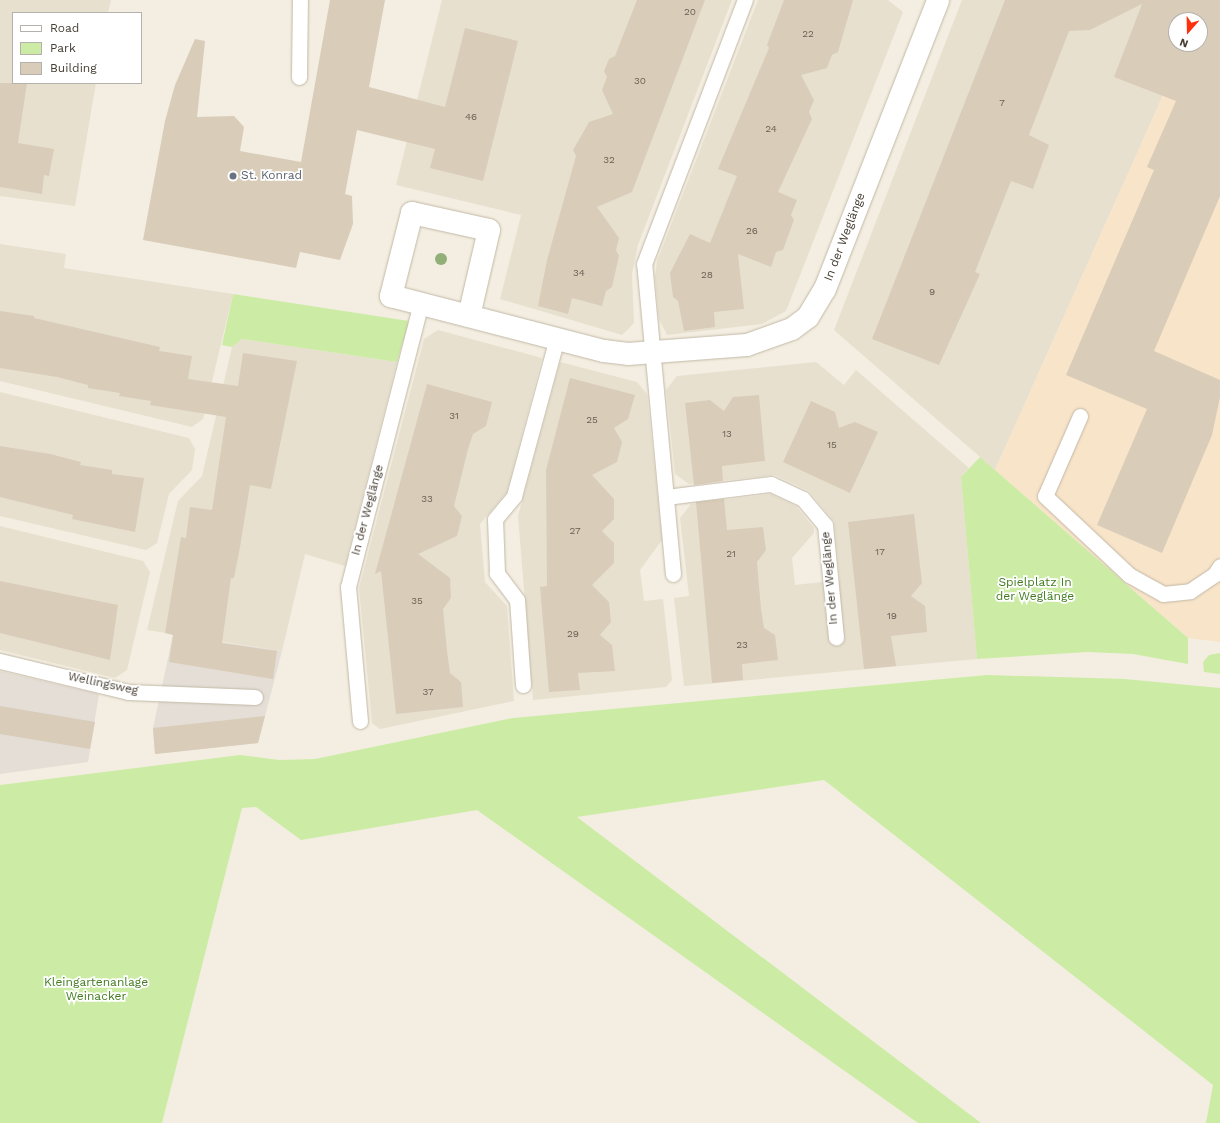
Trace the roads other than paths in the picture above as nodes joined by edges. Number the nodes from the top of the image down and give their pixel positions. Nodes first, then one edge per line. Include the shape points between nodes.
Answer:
1 (300, 0) edge
2 (745, 0) edge
3 (935, 1) edge
4 (299, 77) dead end
5 (421, 303) junction
6 (469, 316) junction
7 (557, 338) junction
8 (652, 353) junction
9 (1080, 416) dead end
10 (666, 496) junction
11 (1220, 566) edge
12 (673, 574) dead end
13 (836, 637) dead end
14 (0, 661) edge
15 (523, 685) dead end
16 (256, 697) dead end
17 (360, 721) dead end

1 - 4 lane
2 - 8 lane via 644,264
3 - 8 street, In der Weglänge via 825,289 808,317 786,332 747,345
5 - 6 street, In der Weglänge
5 - 6 street, In der Weglänge via 391,296 412,213 489,230
5 - 17 lane, In der Weglänge via 348,587
6 - 7 street, In der Weglänge
7 - 8 street, In der Weglänge via 604,351
7 - 15 lane via 514,496 496,519 497,573 517,600
8 - 10 lane
9 - 11 lane via 1045,496 1129,575 1163,594 1190,591 1215,574
10 - 12 lane
10 - 13 lane, In der Weglänge via 771,484 803,499 825,525
14 - 16 lane, Wellingsweg via 128,692

